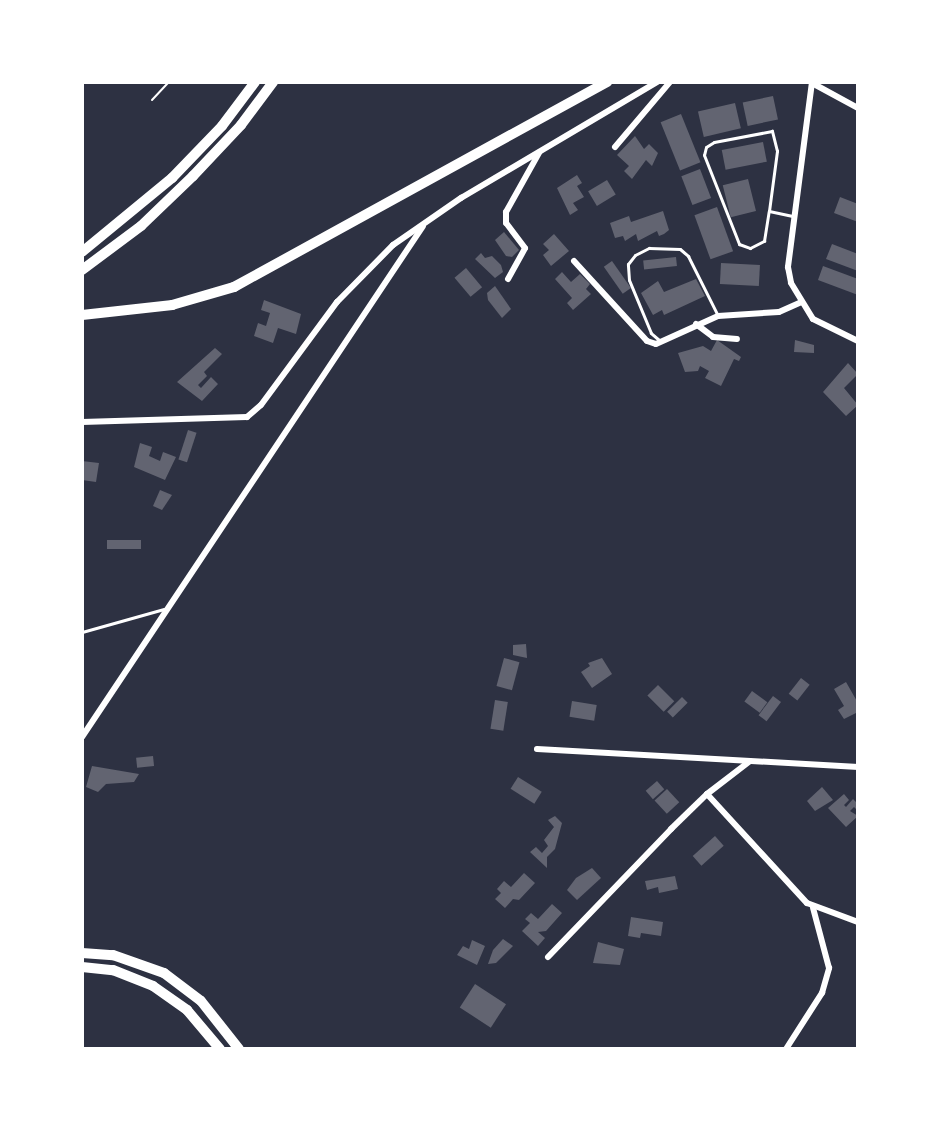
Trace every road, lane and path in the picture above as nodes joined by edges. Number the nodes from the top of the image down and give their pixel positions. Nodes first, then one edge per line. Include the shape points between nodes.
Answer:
1 (169, 82) edge
2 (255, 82) edge
3 (273, 82) edge
4 (607, 82) edge
5 (657, 82) edge
6 (670, 82) edge
7 (812, 82) edge
8 (152, 100) dead end
9 (858, 108) edge
10 (615, 147) dead end
11 (541, 150) junction
12 (769, 211) junction
13 (792, 216) junction
14 (425, 223) junction
15 (82, 252) edge
16 (574, 261) dead end
17 (82, 270) edge
18 (508, 279) dead end
19 (801, 302) junction
20 (82, 315) edge
21 (718, 316) junction
22 (696, 324) junction
23 (737, 339) dead end
24 (858, 341) edge
25 (663, 343) junction
26 (82, 422) edge
27 (172, 607) junction
28 (82, 632) edge
29 (82, 737) edge
30 (537, 749) dead end
31 (750, 761) junction
32 (858, 767) edge
33 (707, 794) junction
34 (813, 908) junction
35 (858, 922) edge
36 (82, 953) edge
37 (548, 957) dead end
38 (82, 967) edge
39 (220, 1049) edge
40 (239, 1049) edge
41 (786, 1049) edge

1 - 8 path
2 - 15 highway via 172,178
3 - 17 highway via 193,176 141,226
4 - 20 highway via 234,287 172,305
5 - 11 street
6 - 10 street
7 - 9 street
7 - 13 street
11 - 14 street
11 - 18 street via 506,212 506,223 525,248
12 - 12 lane via 764,241 750,248 739,244 704,155 706,147 772,131 777,151
12 - 13 lane
13 - 19 street via 788,267
14 - 26 street via 393,245 337,302 247,417
14 - 27 street
16 - 25 street via 647,341
19 - 21 street via 779,312
19 - 24 street via 813,319
21 - 22 street
21 - 25 lane via 695,265 680,249 649,248 628,264 629,280 651,333
22 - 23 street via 713,337
22 - 25 street
27 - 28 lane
27 - 29 street
30 - 31 street
31 - 32 street
31 - 33 street
33 - 34 street
33 - 37 street
34 - 35 street
34 - 41 street via 829,968 822,993
36 - 40 highway via 113,955 164,973 201,1001
38 - 39 highway via 113,970 153,986 187,1010

